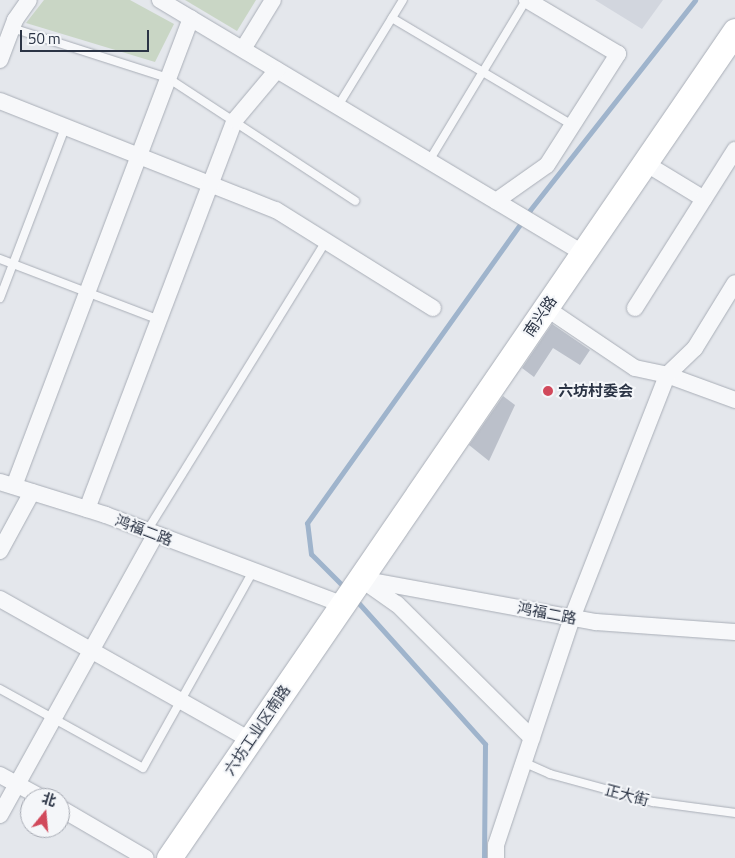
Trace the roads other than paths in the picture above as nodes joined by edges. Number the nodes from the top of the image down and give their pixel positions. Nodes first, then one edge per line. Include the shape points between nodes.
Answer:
1 (29, 0) edge
2 (160, 0) edge
3 (273, 0) edge
4 (403, 0) edge
5 (526, 0) edge
6 (191, 18) junction
7 (392, 18) junction
8 (12, 28) junction
9 (732, 42) edge
10 (243, 49) junction
11 (0, 60) edge
12 (277, 70) junction
13 (482, 73) junction
14 (168, 78) junction
15 (0, 101) edge
16 (338, 106) junction
17 (235, 120) junction
18 (572, 125) junction
19 (65, 128) junction
20 (735, 150) edge
21 (138, 157) junction
22 (429, 161) junction
23 (645, 163) junction
24 (210, 185) junction
25 (704, 199) junction
26 (355, 201) dead end
27 (496, 201) junction
28 (326, 241) junction
29 (583, 253) junction
30 (0, 259) edge
31 (13, 264) junction
32 (735, 283) edge
33 (88, 291) junction
34 (0, 298) edge
35 (433, 308) dead end
36 (546, 308) junction
37 (635, 308) dead end
38 (157, 319) junction
39 (667, 375) junction
40 (735, 400) edge
41 (7, 484) edge
42 (32, 492) junction
43 (87, 509) junction
44 (151, 532) junction
45 (0, 551) edge
46 (253, 571) junction
47 (351, 592) junction
48 (0, 599) edge
49 (572, 618) junction
50 (735, 632) edge
51 (91, 650) junction
52 (0, 689) edge
53 (180, 701) junction
54 (54, 719) junction
55 (532, 738) junction
56 (250, 740) junction
57 (523, 762) junction
58 (0, 775) edge
59 (17, 784) junction
60 (24, 788) edge
61 (735, 813) edge
62 (70, 814) edge
63 (0, 815) edge
64 (146, 858) edge
65 (169, 858) edge
66 (496, 858) edge

1 - 8 street
2 - 6 street
3 - 10 street
4 - 7 lane
5 - 13 lane
5 - 18 street via 618,54
6 - 10 street
6 - 14 street
7 - 13 lane
7 - 16 lane
8 - 11 street
8 - 14 lane
9 - 23 main road, 南兴路
10 - 12 street
12 - 16 street
12 - 17 street
13 - 18 lane
13 - 22 lane
14 - 17 lane
14 - 21 street
15 - 19 street
16 - 22 street
17 - 24 street
17 - 26 lane
18 - 27 street via 546,166
19 - 21 street
19 - 31 lane
20 - 25 street
21 - 24 street
21 - 33 street
22 - 27 street
23 - 25 street
23 - 29 main road, 南兴路
24 - 28 street via 276,210
24 - 38 street
25 - 37 street
27 - 29 street
28 - 35 street
28 - 44 lane
29 - 36 main road, 南兴路
30 - 31 lane
31 - 33 lane
31 - 34 lane
32 - 39 street via 695,348
33 - 38 lane
33 - 41 street
36 - 39 street via 635,368
36 - 47 main road, 南兴路
38 - 43 street
39 - 40 street
39 - 49 street
41 - 42 street, 鸿福二路
42 - 43 street, 鸿福二路
42 - 45 street
43 - 44 street, 鸿福二路
44 - 46 street, 鸿福二路
44 - 51 street
46 - 47 street, 鸿福二路
46 - 53 lane
47 - 49 street, 鸿福二路
47 - 55 street via 397,604
47 - 56 main road, 六坊工业区南路
48 - 51 street
49 - 50 street, 鸿福二路
49 - 55 street
51 - 53 street
51 - 54 street
52 - 54 lane
53 - 54 lane via 142,768
53 - 56 street
54 - 59 street
55 - 57 street
56 - 65 main road, 六坊工业区南路
57 - 61 lane, 正大街 via 550,774 653,802
57 - 66 street via 496,845
58 - 59 street
59 - 60 street
59 - 63 street
62 - 64 street

